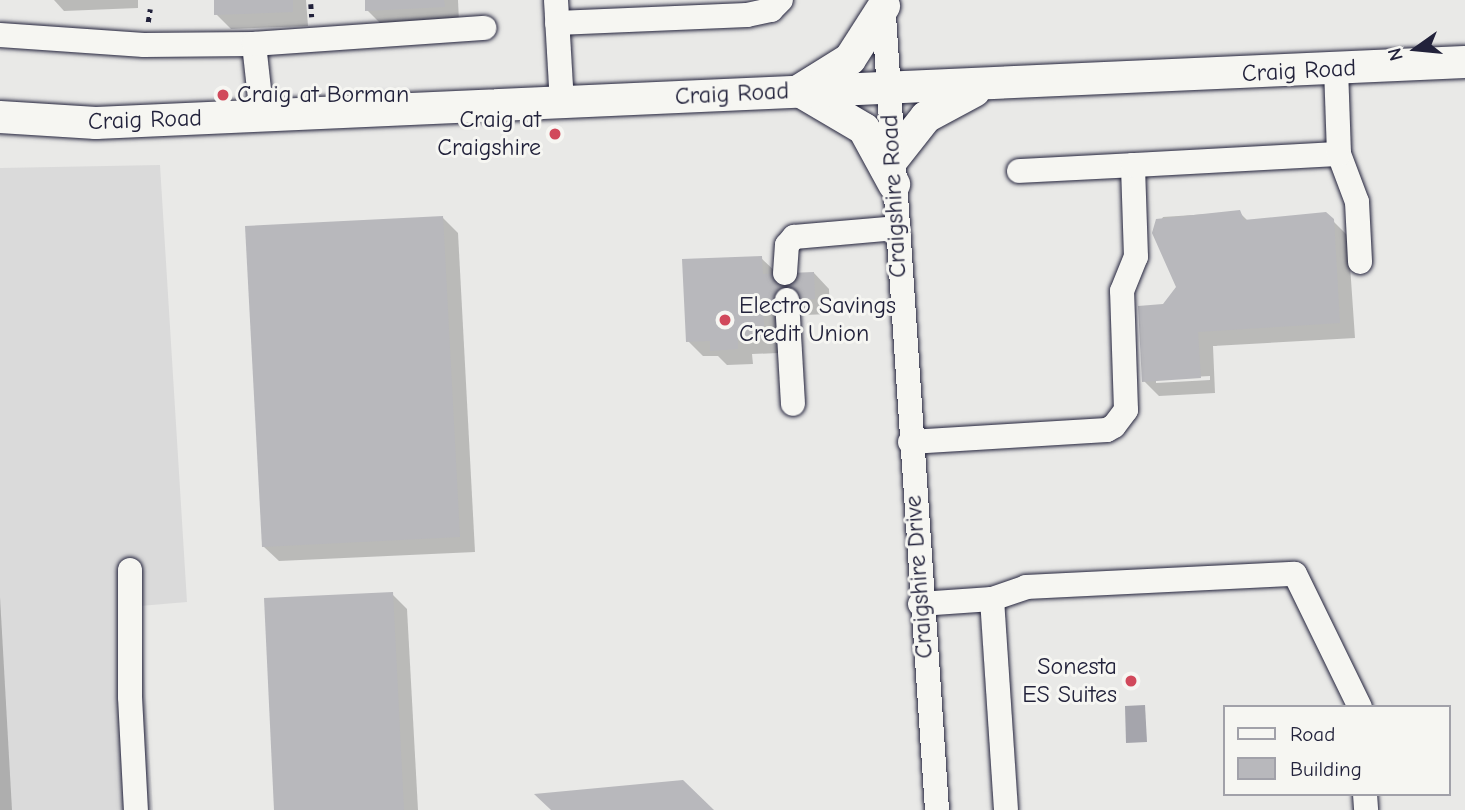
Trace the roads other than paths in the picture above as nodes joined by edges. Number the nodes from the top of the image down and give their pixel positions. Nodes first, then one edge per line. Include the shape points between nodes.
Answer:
1 (781, 0) edge
2 (883, 3) edge
3 (557, 11) edge
4 (484, 27) dead end
5 (0, 35) edge
6 (254, 44) junction
7 (1465, 62) edge
8 (1336, 69) junction
9 (985, 86) junction
10 (888, 90) junction
11 (799, 91) junction
12 (562, 103) junction
13 (262, 116) junction
14 (0, 117) edge
15 (1339, 155) junction
16 (1133, 165) junction
17 (1019, 171) dead end
18 (893, 172) junction
19 (896, 228) junction
20 (1360, 262) dead end
21 (785, 273) dead end
22 (787, 300) dead end
23 (903, 343) joint
24 (793, 404) dead end
25 (910, 442) junction
26 (130, 570) dead end
27 (992, 599) junction
28 (920, 604) junction
29 (1359, 705) edge
30 (136, 810) edge
31 (936, 810) edge
32 (1006, 810) edge

1 - 3 street via 771,10 747,15
2 - 10 street, Craigshire Road
2 - 11 main road via 849,59
3 - 12 street
4 - 6 street
5 - 6 street via 144,45
6 - 13 street
7 - 8 main road, Craig Road
8 - 9 main road, Craig Road
8 - 15 street
9 - 10 main road, Craig Road
9 - 18 main road via 926,117
10 - 11 main road, Craig Road
10 - 18 street, Craigshire Road
11 - 12 main road, Craig Road
11 - 18 main road via 864,129
12 - 13 main road, Craig Road
13 - 14 main road, Craig Road via 96,123
15 - 16 street
15 - 20 street via 1357,202
16 - 17 street
16 - 25 street via 1136,257 1122,291 1126,410 1114,426
18 - 19 street, Craigshire Road
19 - 21 street via 794,237 787,245
19 - 23 street, Craigshire Road
22 - 24 street
23 - 25 street, Craigshire Drive
25 - 28 street, Craigshire Drive
26 - 30 street
27 - 28 street
27 - 29 street via 1026,587 1295,574
27 - 32 street
28 - 31 street, Craigshire Drive

